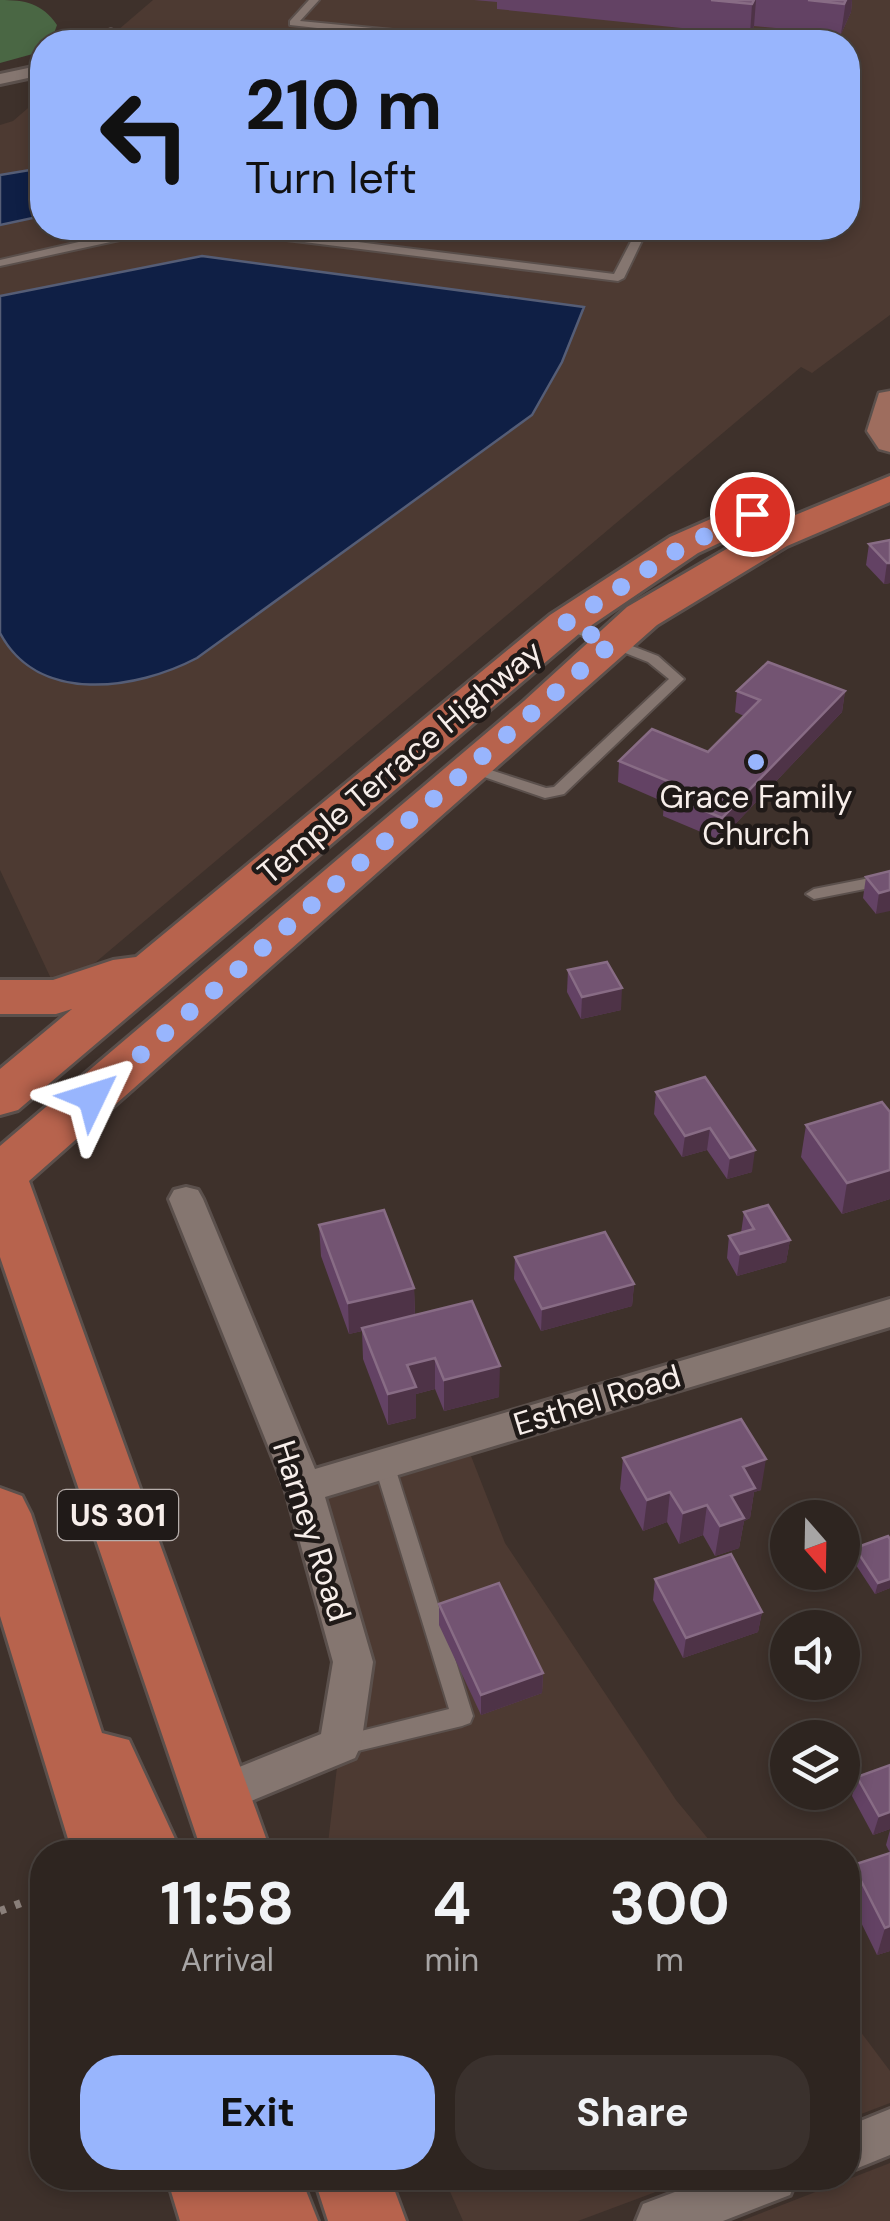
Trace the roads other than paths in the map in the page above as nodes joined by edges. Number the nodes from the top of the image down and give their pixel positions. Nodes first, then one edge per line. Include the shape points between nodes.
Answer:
1 (314, 0) edge
2 (348, 29) joint
3 (353, 30) edge
4 (30, 72) edge
5 (0, 78) edge
6 (106, 240) edge
7 (312, 240) edge
8 (637, 240) edge
9 (0, 263) edge
10 (890, 400) edge
11 (890, 442) edge
12 (890, 458) edge
13 (890, 488) edge
14 (564, 624) junction
15 (612, 643) junction
16 (472, 768) junction
17 (890, 878) edge
18 (814, 894) dead end
19 (168, 956) junction
20 (0, 997) edge
21 (0, 1097) edge
22 (0, 1176) edge
23 (186, 1198) dead end
24 (890, 1313) edge
25 (384, 1464) junction
26 (304, 1488) junction
27 (0, 1514) edge
28 (28, 1604) junction
29 (340, 1745) junction
30 (217, 1796) junction
31 (102, 1840) edge
32 (141, 1840) edge
33 (232, 1840) edge
34 (209, 2190) edge
35 (267, 2190) edge
36 (356, 2190) edge
37 (742, 2190) edge
38 (218, 2221) edge
39 (279, 2221) edge
40 (367, 2221) edge
41 (660, 2221) edge

1 - 2 lane via 293,23
2 - 3 lane
4 - 5 street
6 - 9 lane
7 - 8 lane via 618,278
10 - 11 street via 884,431
12 - 14 main road, Temple Terrace Highway via 684,546
13 - 15 main road, Temple Terrace Highway via 722,566
14 - 15 lane
14 - 19 main road, Temple Terrace Highway
15 - 16 main road, Temple Terrace Highway
15 - 16 lane via 677,679 559,790 545,794
16 - 22 main road, Temple Terrace Highway
17 - 18 lane
19 - 20 main road via 56,997
19 - 21 main road, Temple Terrace Highway
22 - 30 main road, US 301
23 - 26 street, Harney Road
24 - 25 street, Esthel Road
25 - 26 street, Esthel Road
25 - 29 lane via 462,1716
26 - 29 street, Harney Road via 353,1662
27 - 28 main road, US 301
28 - 31 main road, US 301
28 - 32 main road
29 - 30 street
30 - 33 main road, US 301
34 - 38 main road
35 - 39 main road
36 - 40 main road
37 - 41 street

